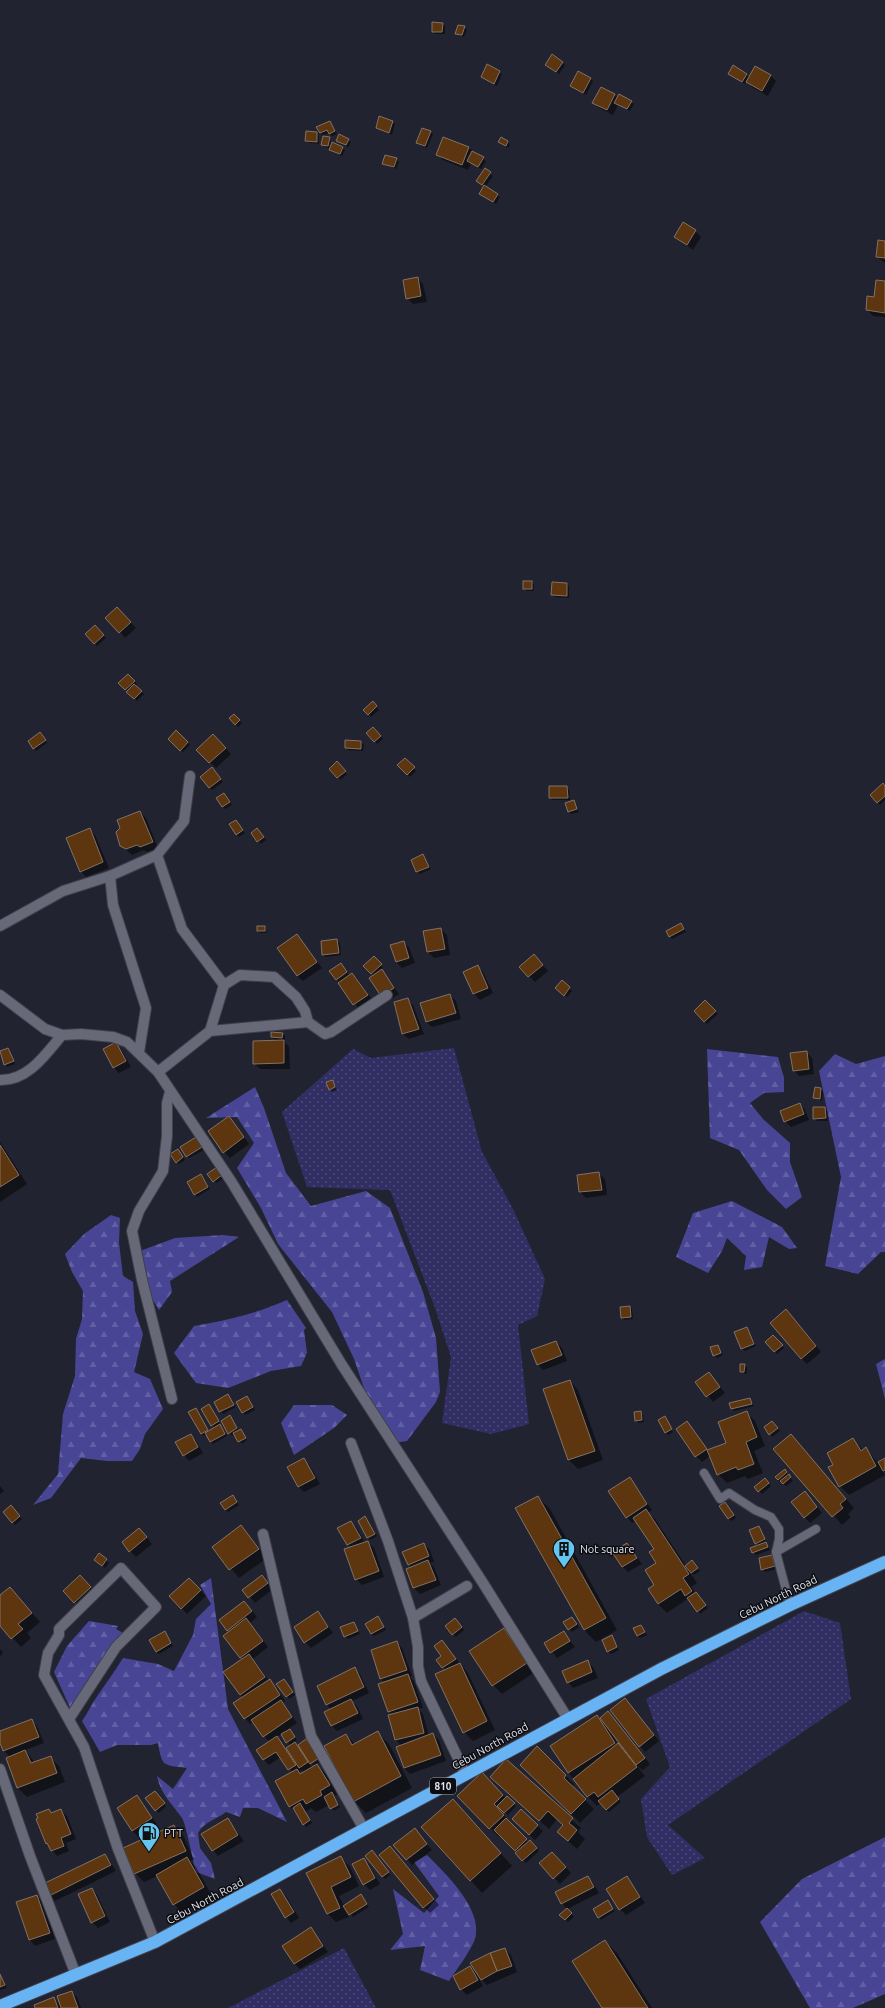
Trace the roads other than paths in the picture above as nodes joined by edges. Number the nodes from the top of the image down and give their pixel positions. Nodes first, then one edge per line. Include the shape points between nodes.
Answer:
1 (190, 776) dead end
2 (157, 855) junction
3 (110, 876) junction
4 (0, 926) edge
5 (224, 985) junction
6 (0, 995) edge
7 (387, 995) dead end
8 (308, 1022) junction
9 (210, 1031) junction
10 (62, 1035) junction
11 (139, 1052) junction
12 (158, 1072) junction
13 (0, 1080) edge
14 (170, 1092) junction
15 (172, 1399) dead end
16 (351, 1443) dead end
17 (704, 1473) dead end
18 (816, 1529) dead end
19 (263, 1534) dead end
20 (776, 1552) junction
21 (885, 1562) edge
22 (467, 1586) dead end
23 (790, 1605) junction
24 (413, 1618) junction
25 (568, 1719) junction
26 (69, 1720) junction
27 (0, 1769) edge
28 (466, 1774) junction
29 (364, 1829) junction
30 (155, 1942) junction
31 (76, 1975) junction
32 (0, 2006) edge

1 - 2 street via 184,821
2 - 3 street
2 - 5 street via 182,930
3 - 4 street via 63,891
3 - 11 street via 113,905 146,1008
5 - 8 street via 240,975 274,977 296,997 305,1011
5 - 9 street
6 - 10 street via 45,1029
7 - 8 street via 331,1032 325,1034
8 - 9 street
9 - 12 street
10 - 11 street via 113,1037 127,1042
10 - 13 street via 38,1064 10,1080
11 - 12 street
12 - 14 street
14 - 15 street via 167,1103 163,1172 139,1211 132,1230
14 - 25 street via 231,1181 342,1366 484,1584
16 - 24 street via 388,1541
17 - 20 lane via 720,1499 729,1493 771,1517 779,1529
18 - 20 lane
19 - 29 street via 311,1736
20 - 23 lane
21 - 23 highway, Cebu North Road / 810
22 - 24 street
23 - 25 highway, Cebu North Road / 810
24 - 28 street via 421,1681
25 - 28 highway, Cebu North Road / 810
26 - 26 street via 44,1674 48,1653 59,1635 59,1629 121,1568 156,1608 116,1647
26 - 30 street via 84,1747 118,1849
27 - 31 street
28 - 29 highway, Cebu North Road / 810
29 - 30 highway, Cebu North Road / 810
30 - 31 highway, Cebu North Road / 810
31 - 32 highway, Cebu North Road / 810

